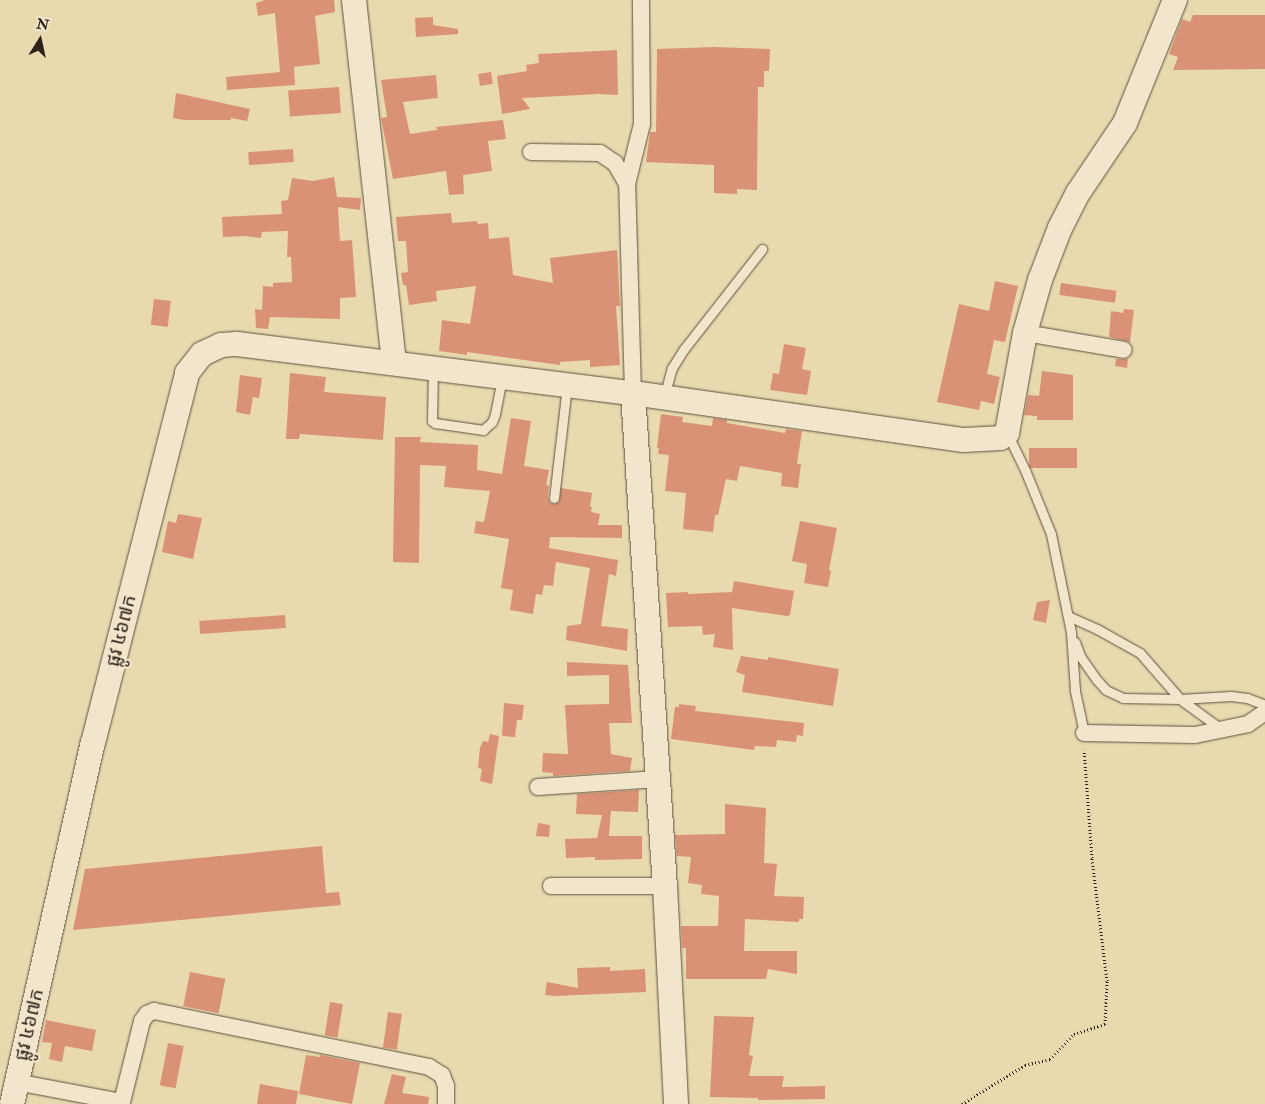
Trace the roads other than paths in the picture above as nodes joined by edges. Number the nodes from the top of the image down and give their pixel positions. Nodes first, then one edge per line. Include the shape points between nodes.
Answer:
1 (354, 0) edge
2 (641, 0) edge
3 (1174, 0) edge
4 (530, 152) dead end
5 (627, 184) junction
6 (762, 249) dead end
7 (1025, 333) junction
8 (1124, 350) dead end
9 (394, 363) junction
10 (433, 368) junction
11 (502, 377) junction
12 (567, 385) junction
13 (633, 393) junction
14 (664, 397) junction
15 (1007, 433) junction
16 (554, 498) dead end
17 (1068, 616) junction
18 (1071, 632) junction
19 (1180, 699) junction
20 (1265, 705) edge
21 (1265, 712) edge
22 (1223, 731) junction
23 (1084, 733) joint
24 (658, 779) junction
25 (538, 787) dead end
26 (551, 886) dead end
27 (665, 886) junction
28 (14, 1093) edge
29 (123, 1103) edge
30 (446, 1104) edge
31 (676, 1104) edge

1 - 9 street
2 - 5 street via 642,124
3 - 7 street via 1125,123 1078,192 1060,228 1040,280
4 - 5 street via 600,153 614,163
5 - 13 street
6 - 14 lane via 684,348 672,368
7 - 8 street
7 - 15 street
9 - 10 street, ផ្លូវ ៤៦៧ក
9 - 28 street, ផ្លូវ ៤៦៧ក via 237,344 221,345 202,354 188,373 93,743
10 - 11 street, ផ្លូវ ៤៦៧ក
10 - 11 lane via 432,421 482,430 492,422
11 - 12 street, ផ្លូវ ៤៦៧ក
12 - 13 street, ផ្លូវ ៤៦៧ក
12 - 16 lane
13 - 14 street, ផ្លូវ ៤៦៧ក
13 - 24 street
14 - 15 street, ផ្លូវ ៤៦៧ក via 964,440 1000,438
15 - 17 lane via 1051,534
17 - 18 lane
17 - 19 lane via 1140,653
18 - 19 lane via 1080,656 1106,690 1123,698
18 - 23 lane via 1075,691
19 - 20 lane via 1231,696
19 - 22 lane
21 - 22 street via 1248,724
22 - 23 street via 1195,735
24 - 25 street
24 - 27 street
26 - 27 street
27 - 31 street
28 - 29 street
29 - 30 street via 142,1022 147,1014 154,1011 429,1068 442,1075

